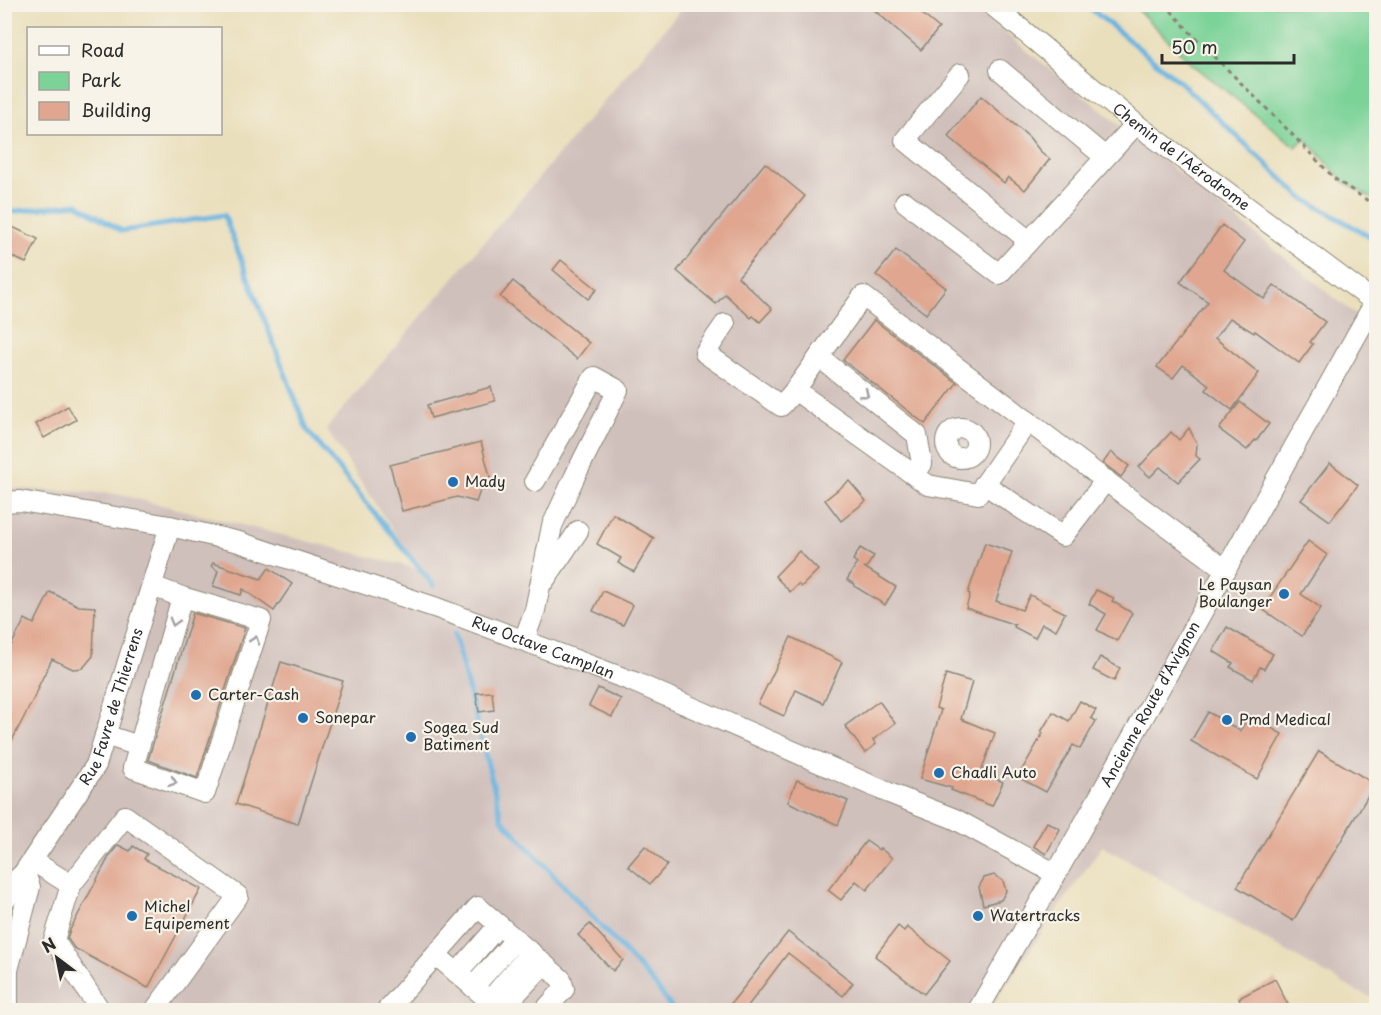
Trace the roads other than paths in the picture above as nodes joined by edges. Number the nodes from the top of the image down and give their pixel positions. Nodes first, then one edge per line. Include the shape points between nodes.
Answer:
1 (990, 4) edge
2 (1000, 70) dead end
3 (960, 74) dead end
4 (1136, 124) junction
5 (1105, 157) junction
6 (905, 202) dead end
7 (1029, 241) junction
8 (1376, 302) edge
9 (725, 324) dead end
10 (819, 357) junction
11 (795, 390) junction
12 (1028, 421) junction
13 (970, 454) dead end
14 (913, 474) junction
15 (535, 480) dead end
16 (987, 480) junction
17 (1106, 480) junction
18 (4, 502) edge
19 (170, 526) junction
20 (578, 531) dead end
21 (1226, 570) junction
22 (152, 586) junction
23 (539, 588) junction
24 (182, 597) junction
25 (524, 640) junction
26 (105, 735) junction
27 (139, 746) junction
28 (29, 867) junction
29 (1056, 874) junction
30 (71, 885) junction
31 (4, 888) edge
32 (4, 902) edge
33 (499, 925) junction
34 (530, 952) junction
35 (436, 955) junction
36 (457, 973) junction
37 (473, 987) junction
38 (497, 1007) edge
39 (8, 1011) edge
40 (100, 1011) edge
41 (155, 1011) edge
42 (387, 1011) edge
43 (545, 1011) edge
44 (978, 1011) edge

1 - 4 street, Chemin de l'Aérodrome
2 - 5 street
3 - 7 street via 905,140
4 - 5 street
4 - 8 street, Chemin de l'Aérodrome
5 - 7 street
6 - 7 street via 999,274
8 - 21 street, Ancienne Route d'Avignon
9 - 11 street via 705,354 781,406
10 - 11 street
10 - 12 street via 863,296
10 -> 14 street via 916,435 922,464
11 - 14 street
12 - 16 street
12 - 17 street
13 - 16 street
14 - 16 street via 928,485 978,494
15 - 23 street via 594,377 618,390 552,526
16 - 17 street via 1063,536
17 - 21 street
18 - 19 street, Rue Octave Camplan via 20,501
19 - 22 street, Rue Favre de Thierrens
19 - 25 street, Rue Octave Camplan via 239,542
20 - 23 street
21 - 29 street, Ancienne Route d'Avignon
22 - 24 street
22 - 26 street, Rue Favre de Thierrens
23 - 25 street
24 -> 27 street
27 -> 24 street via 133,768 206,793 261,620
25 - 29 street, Rue Octave Camplan via 634,682 955,819
26 - 27 street
26 - 28 street, Rue Favre de Thierrens via 96,765
28 - 30 street
28 - 31 street, Rue Favre de Thierrens
28 - 32 street, Rue Favre de Thierrens
28 - 39 street via 30,886 8,970
29 - 44 street, Ancienne Route d'Avignon
30 - 40 street via 54,940
30 - 41 street via 125,816 238,896
33 - 34 street
33 - 35 street via 478,906
33 - 36 street
34 - 37 street
34 - 38 street
34 - 43 street via 561,979 564,989
35 - 36 street
35 - 42 street
36 - 37 street
37 - 38 street

